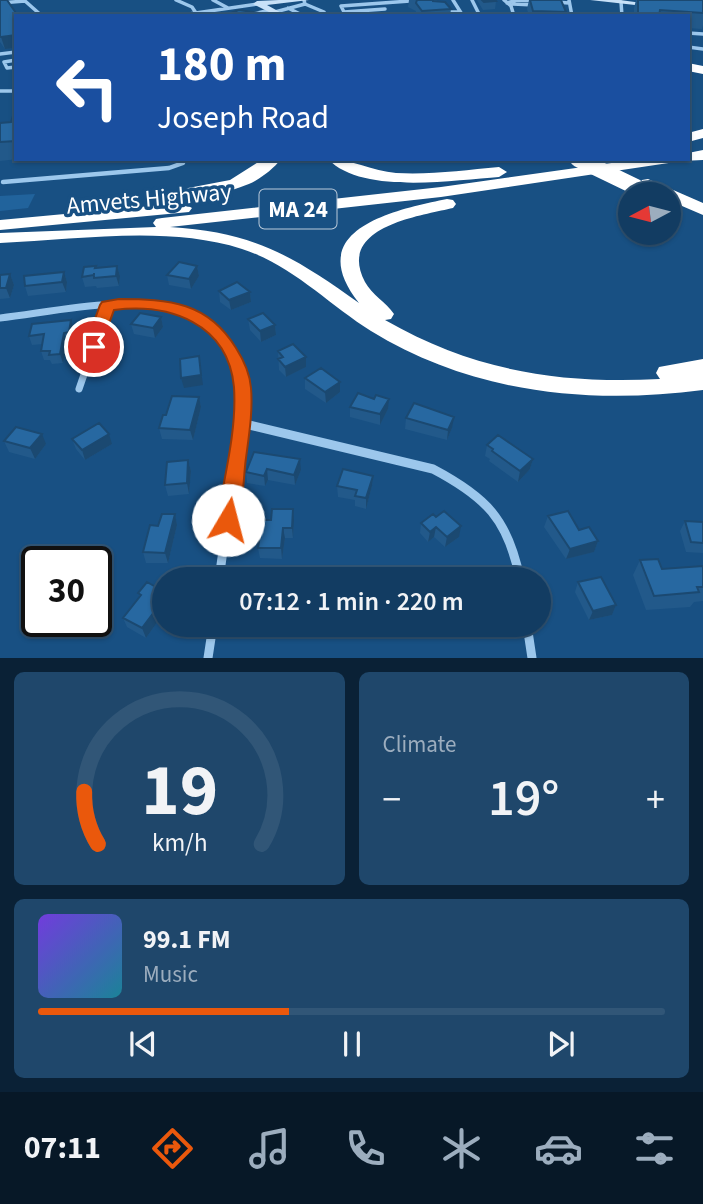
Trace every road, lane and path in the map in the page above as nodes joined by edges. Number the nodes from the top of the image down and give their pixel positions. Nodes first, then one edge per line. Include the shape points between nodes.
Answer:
1 (176, 0) edge
2 (213, 0) edge
3 (424, 0) edge
4 (453, 0) edge
5 (594, 0) edge
6 (305, 1) edge
7 (385, 1) edge
8 (414, 1) edge
9 (253, 2) edge
10 (506, 2) edge
11 (621, 2) junction
12 (569, 3) edge
13 (0, 4) edge
14 (657, 5) edge
15 (543, 6) edge
16 (556, 6) edge
17 (228, 8) junction
18 (385, 9) junction
19 (279, 12) edge
20 (435, 13) edge
21 (40, 14) edge
22 (199, 14) edge
23 (322, 14) edge
24 (388, 14) edge
25 (461, 14) edge
26 (622, 14) edge
27 (14, 60) edge
28 (14, 67) edge
29 (183, 161) edge
30 (271, 161) edge
31 (340, 161) edge
32 (583, 161) edge
33 (636, 161) edge
34 (597, 163) edge
35 (519, 170) junction
36 (3, 182) dead end
37 (631, 182) edge
38 (633, 182) edge
39 (681, 202) edge
40 (681, 209) edge
41 (703, 210) edge
42 (703, 219) edge
43 (0, 225) edge
44 (0, 238) edge
45 (108, 305) junction
46 (0, 318) edge
47 (703, 367) edge
48 (703, 382) edge
49 (79, 389) dead end
50 (241, 423) junction
51 (221, 567) edge
52 (517, 567) edge
53 (211, 637) edge
54 (529, 637) edge
55 (208, 658) edge
56 (532, 658) edge

1 - 22 lane
2 - 17 lane
3 - 8 lane
4 - 25 lane
5 - 11 main road
6 - 9 main road
6 - 19 lane
6 - 23 lane
7 - 8 lane
7 - 18 lane
7 - 18 lane via 341,6 344,12
9 - 17 lane
9 - 19 main road
10 - 12 lane
10 - 15 lane
11 - 14 main road
11 - 26 lane
12 - 16 lane
13 - 21 lane via 25,1
17 - 22 lane
18 - 24 lane
20 - 25 lane
27 - 28 lane via 4,62 7,68
29 - 36 lane via 169,168
30 - 43 highway via 252,177 212,190
31 - 35 highway via 359,171 399,178
32 - 37 highway, bridge
33 - 34 highway, Amvets Highway / MA 24
34 - 35 highway, Amvets Highway / MA 24
34 - 38 highway
34 - 44 highway, Amvets Highway / MA 24 via 347,204
34 - 47 highway via 393,217 368,230 354,245 349,259 352,281 370,303 414,331 502,363 609,376
35 - 43 highway, Amvets Highway / MA 24
39 - 41 highway
40 - 42 highway
44 - 48 highway via 153,233 234,241 285,261 399,337 492,373 604,389
45 - 46 street
45 - 49 street
45 - 50 street via 160,304 208,323 236,365 242,385
50 - 51 street
50 - 52 street via 433,469 458,482 500,517
53 - 55 street
54 - 56 street

